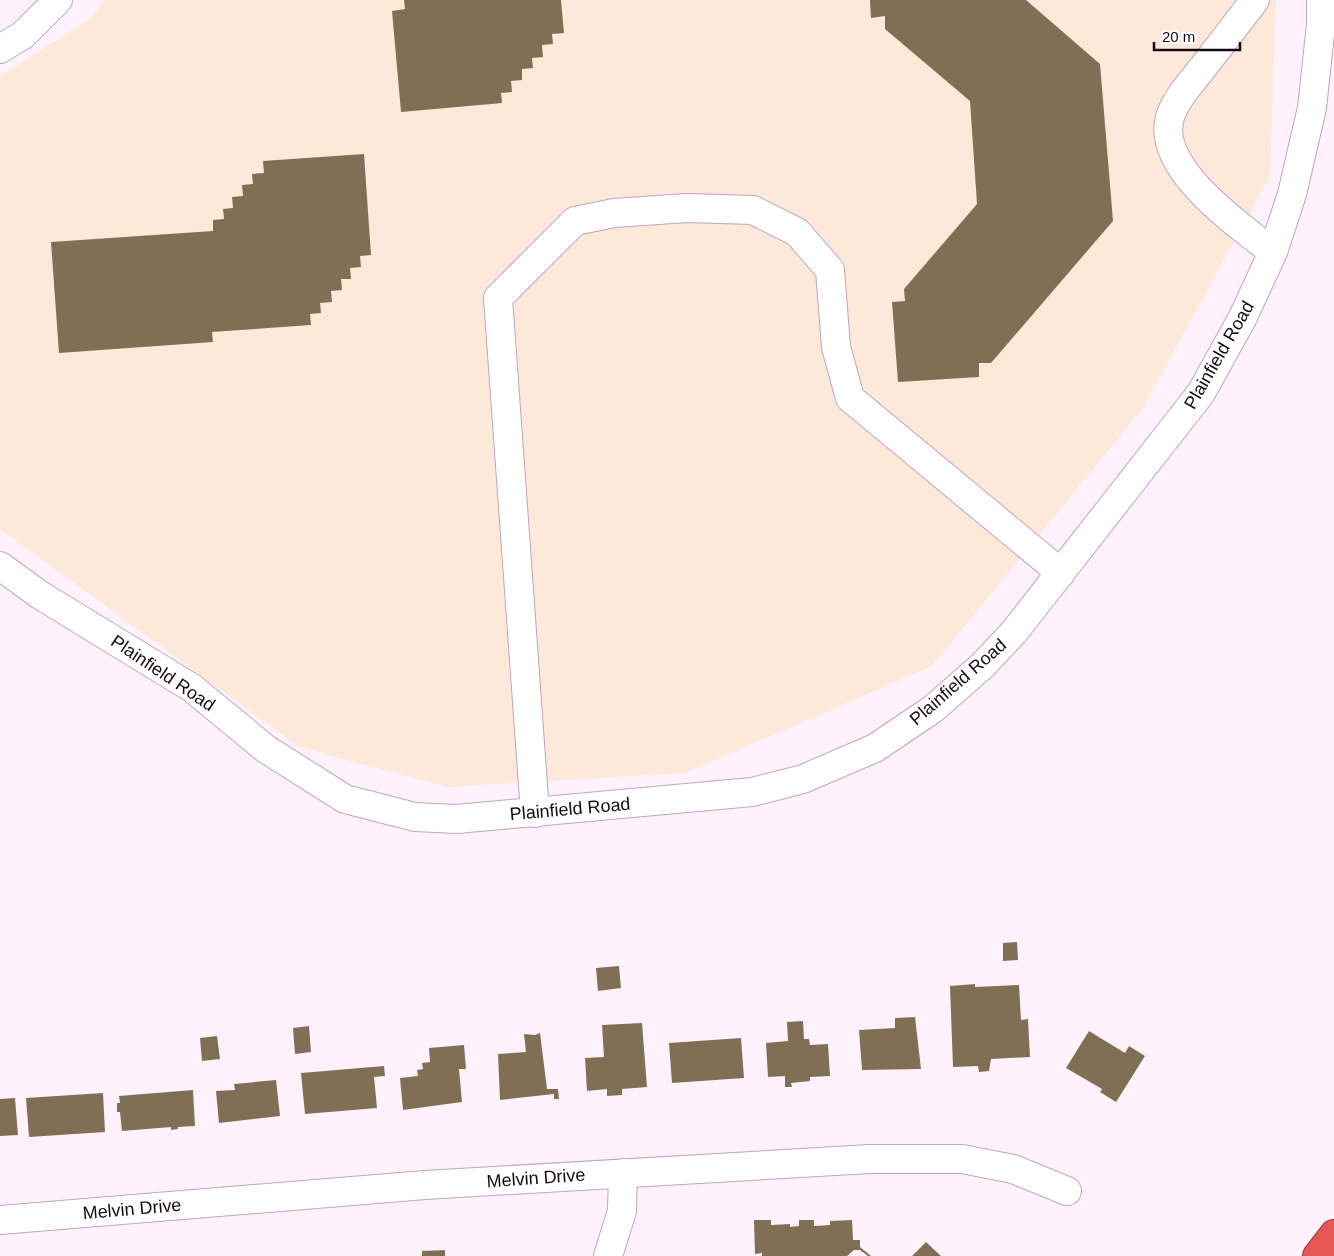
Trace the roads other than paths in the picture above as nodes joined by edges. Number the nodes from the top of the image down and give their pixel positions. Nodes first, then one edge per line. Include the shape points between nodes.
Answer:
1 (58, 0) edge
2 (1255, 0) edge
3 (1321, 0) edge
4 (0, 49) edge
5 (1273, 252) junction
6 (0, 566) edge
7 (1061, 572) junction
8 (535, 813) junction
9 (623, 1173) junction
10 (1067, 1191) dead end
11 (0, 1220) edge
12 (1334, 1234) edge
13 (608, 1256) edge
14 (1317, 1256) edge

1 - 4 street via 23,35
2 - 5 street via 1181,96 1170,118 1169,140 1171,150 1204,197
3 - 5 street, Plainfield Road via 1312,108 1292,194
5 - 7 street, Plainfield Road via 1244,317 1201,393
6 - 8 street, Plainfield Road via 40,595 192,688 266,749 345,799 415,817 457,819
7 - 8 street, Plainfield Road via 1014,632 983,665 933,709 875,748 802,779 752,792
7 - 8 street via 850,398 836,347 830,270 797,232 753,210 687,208 614,213 575,221 498,298
9 - 10 street, Melvin Drive via 870,1159 962,1160 1013,1168
9 - 11 street, Melvin Drive via 425,1185
9 - 13 street via 622,1211
12 - 14 highway

